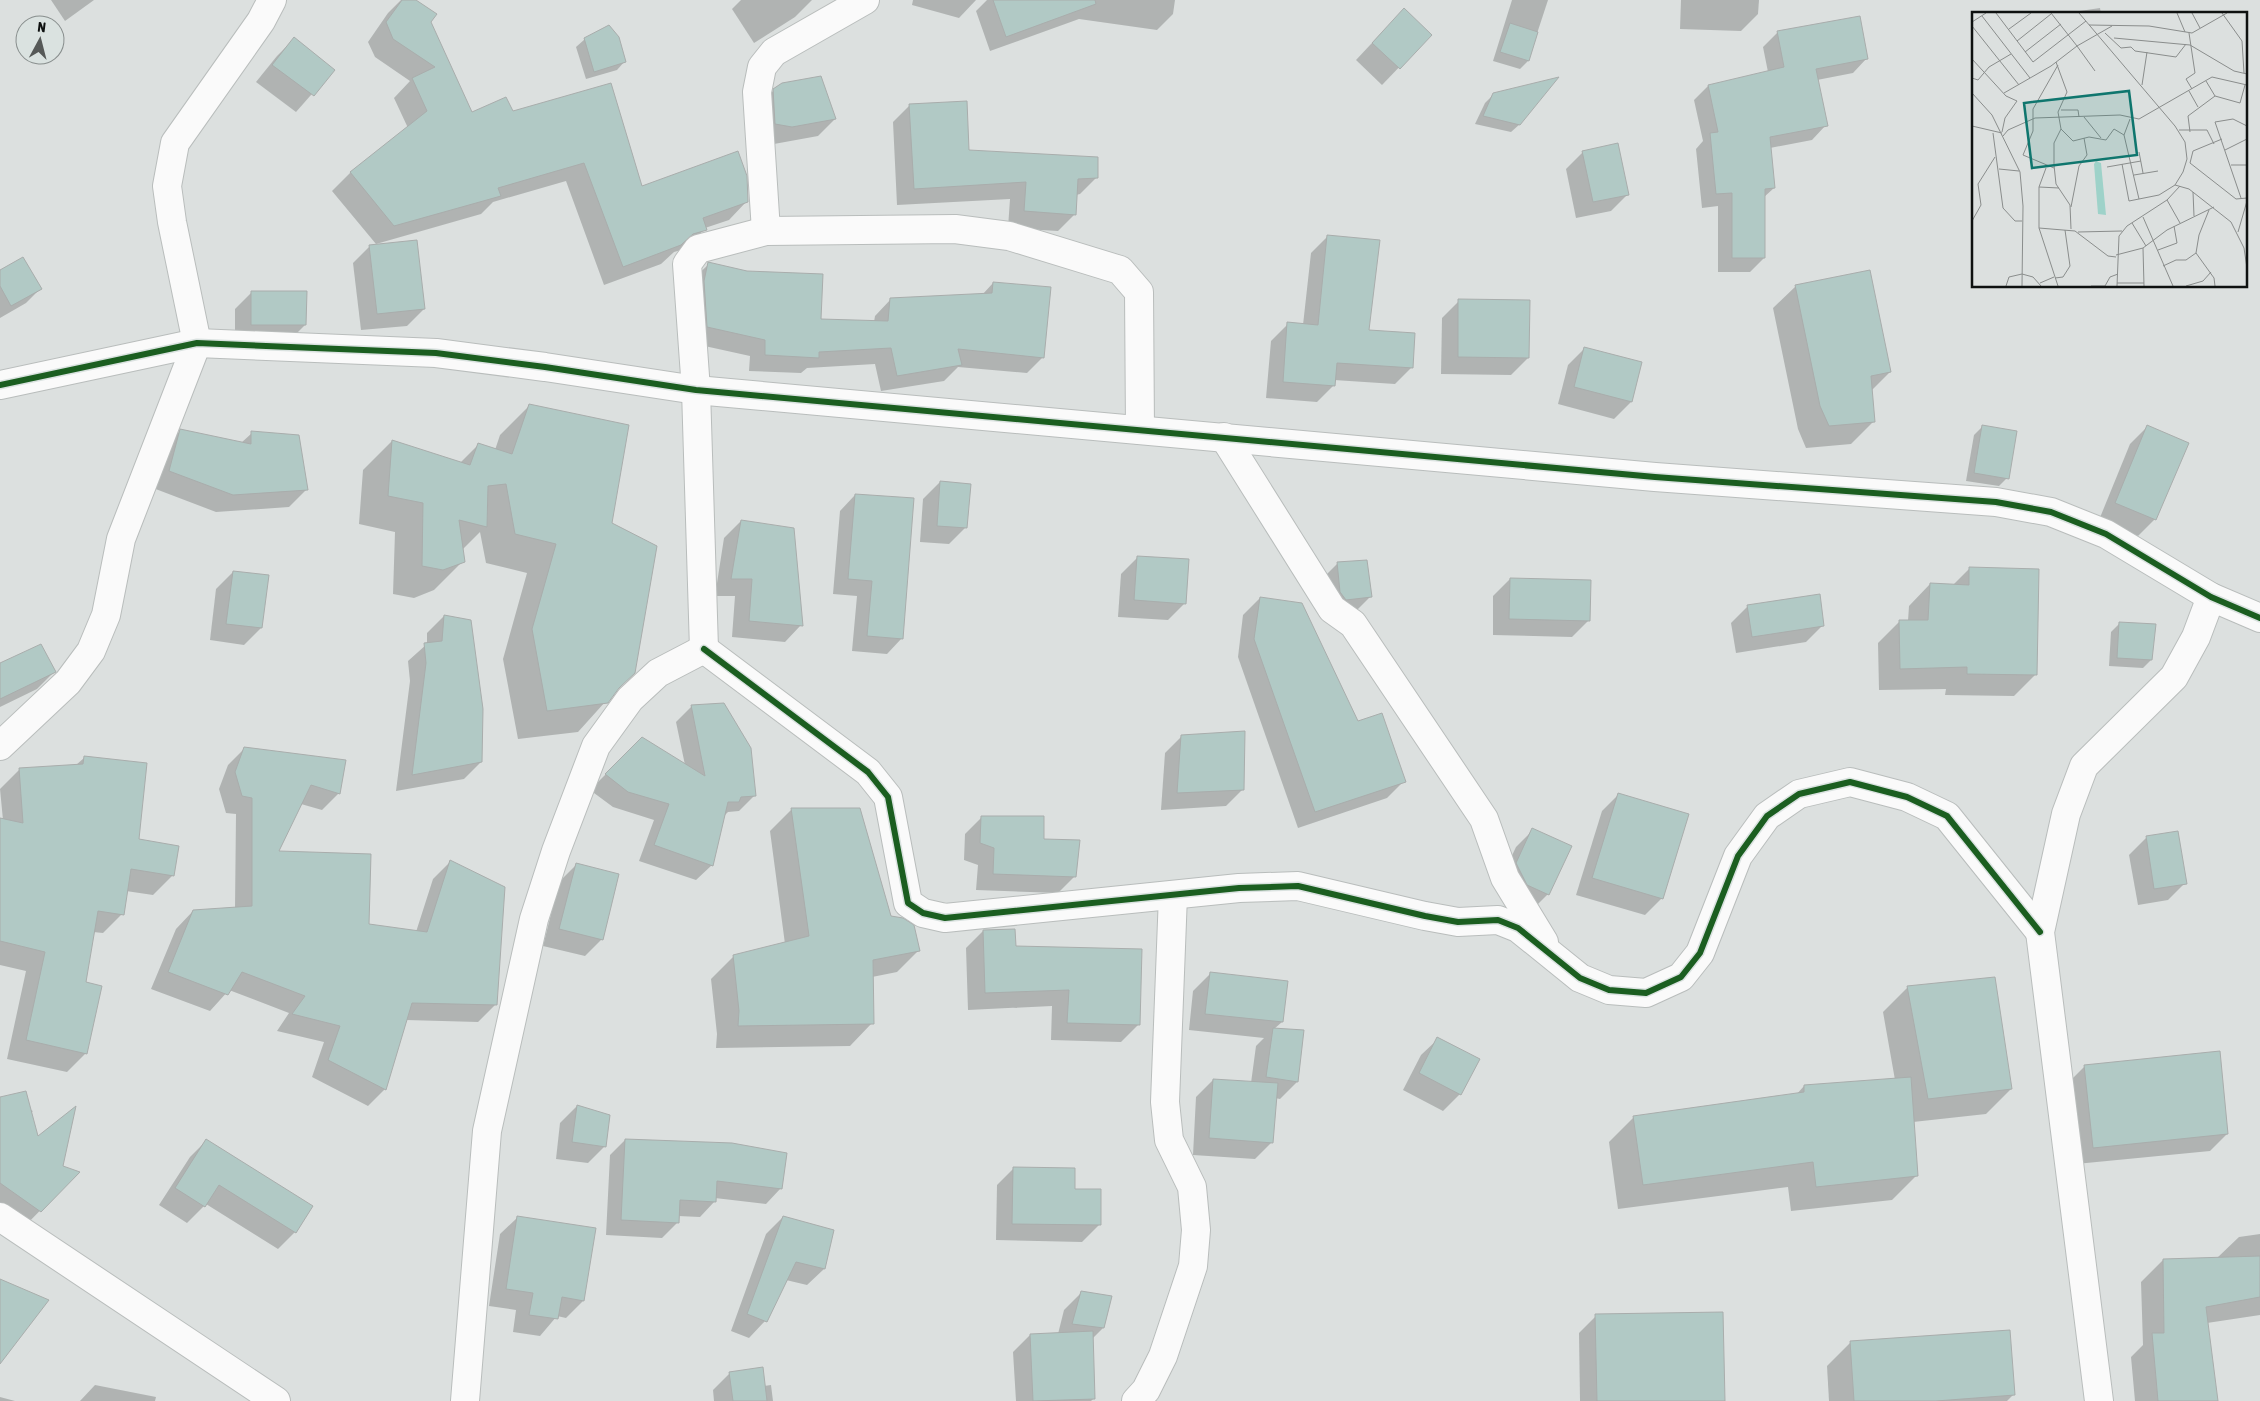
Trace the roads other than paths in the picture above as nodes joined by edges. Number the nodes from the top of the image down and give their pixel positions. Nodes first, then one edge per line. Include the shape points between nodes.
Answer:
1 (272, 0) edge
2 (865, 0) edge
3 (766, 232) junction
4 (198, 343) junction
5 (0, 385) edge
6 (696, 390) junction
7 (1140, 430) junction
8 (1224, 437) junction
9 (2211, 597) junction
10 (2260, 618) edge
11 (704, 649) junction
12 (0, 746) edge
13 (1173, 895) junction
14 (2040, 932) junction
15 (1553, 956) junction
16 (0, 1217) edge
17 (276, 1401) edge
18 (465, 1401) edge
19 (1136, 1401) edge
20 (2099, 1401) edge

1 - 4 street via 261,21 175,143 168,186 172,222
2 - 3 street via 774,52 762,67 758,92
3 - 6 street via 698,250 687,264
3 - 7 street via 954,229 1010,236 1120,270 1139,292
4 - 5 street
4 - 6 street via 436,354
4 - 12 street via 121,539 106,615 91,651 68,682
6 - 7 street
6 - 11 street
7 - 8 street
8 - 9 street via 1655,477 1996,502 2051,512 2106,534
8 - 15 street via 1332,609 1353,624 1484,819 1505,878
9 - 10 street
9 - 14 street via 2196,637 2174,677 2084,766 2066,814
11 - 13 street via 868,772 888,796 908,903 923,913 946,918
11 - 18 street via 658,673 630,699 596,746 556,850 534,920 487,1131
13 - 15 street via 1298,886 1458,922 1498,920 1518,928
13 - 19 street via 1165,1102 1169,1140 1192,1187 1196,1230 1193,1266 1163,1356 1146,1390
14 - 15 street via 1947,816 1907,797 1850,782 1798,794 1766,816 1738,856 1700,953 1681,977 1646,993 1609,990 1580,978
14 - 20 street
16 - 17 street

